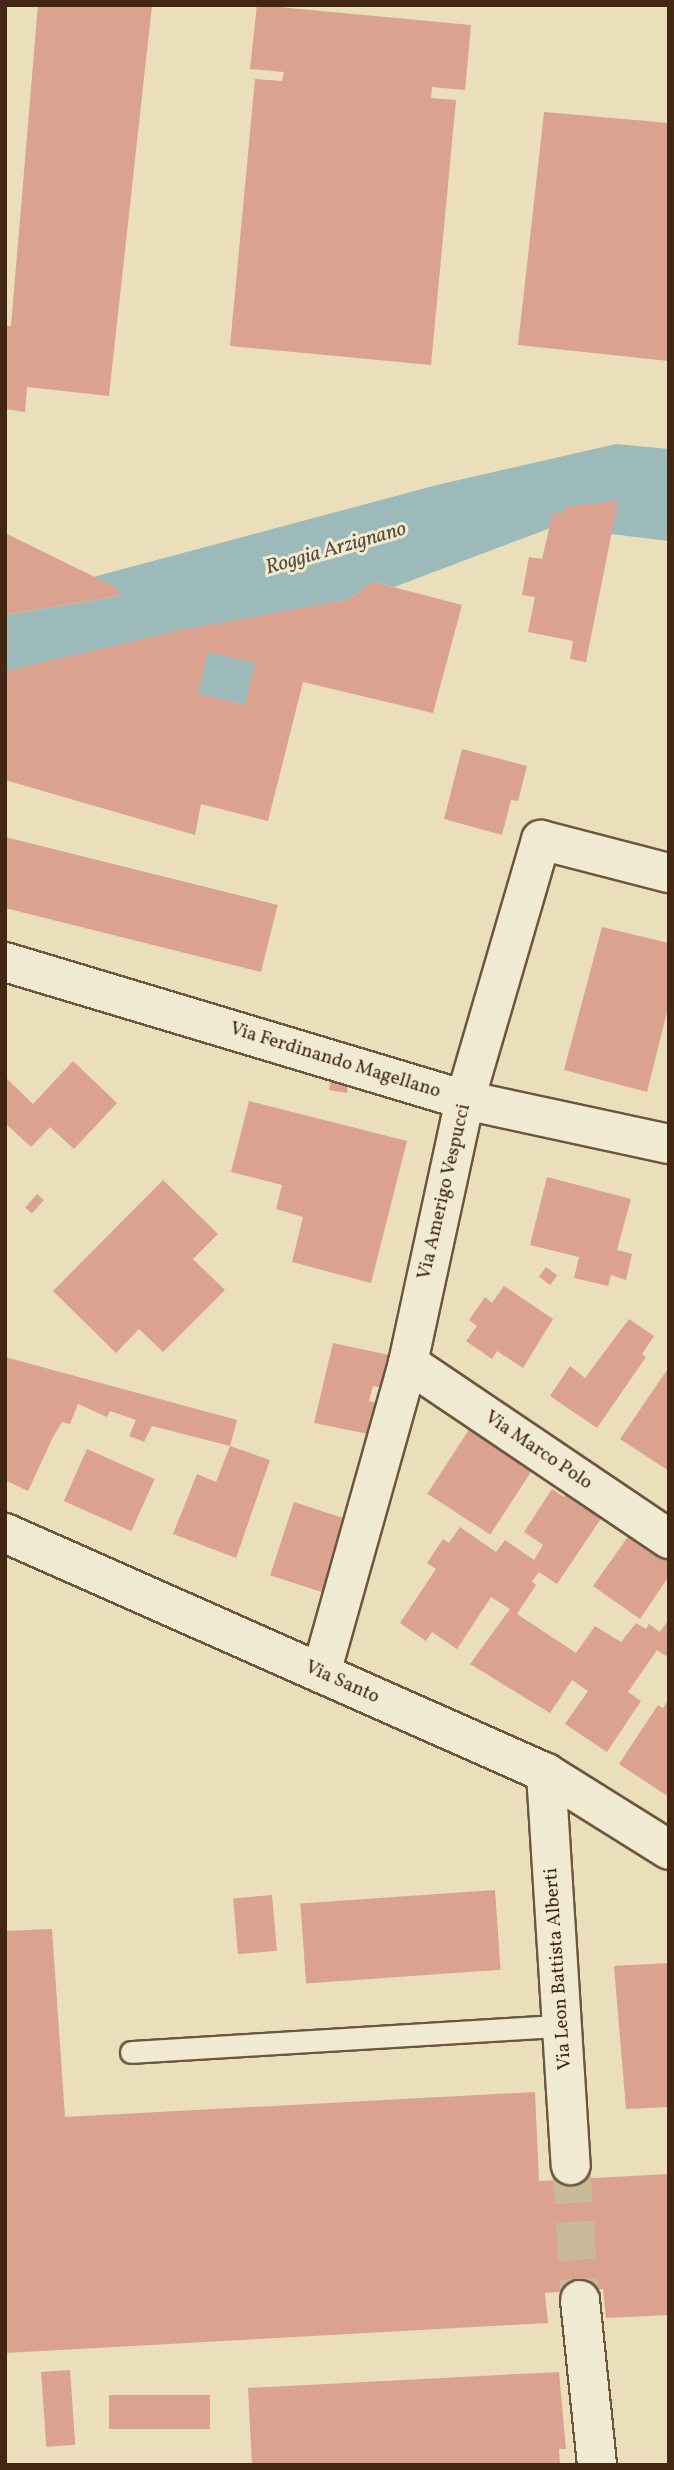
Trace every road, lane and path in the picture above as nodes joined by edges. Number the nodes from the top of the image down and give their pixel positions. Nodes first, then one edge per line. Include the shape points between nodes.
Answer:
1 (669, 873) edge
2 (5, 962) edge
3 (466, 1100) junction
4 (669, 1144) edge
5 (408, 1363) junction
6 (5, 1533) edge
7 (669, 1539) edge
8 (321, 1673) junction
9 (546, 1773) junction
10 (669, 1850) edge
11 (562, 2026) junction
12 (131, 2052) dead end
13 (572, 2165) tunnel mouth
14 (580, 2300) tunnel mouth
15 (597, 2465) edge

1 - 3 street, Via Amerigo Vespucci via 541,840
2 - 3 street, Via Ferdinando Magellano
3 - 4 street, Via Ferdinando Magellano
3 - 5 street, Via Amerigo Vespucci
5 - 7 street, Via Marco Polo
5 - 8 street, Via Amerigo Vespucci
6 - 8 street, Via Santo
8 - 9 street, Via Santo
9 - 10 street, Via Santo
9 - 11 street, Via Leon Battista Alberti
11 - 12 lane
11 - 13 street, Via Leon Battista Alberti
14 - 15 street

